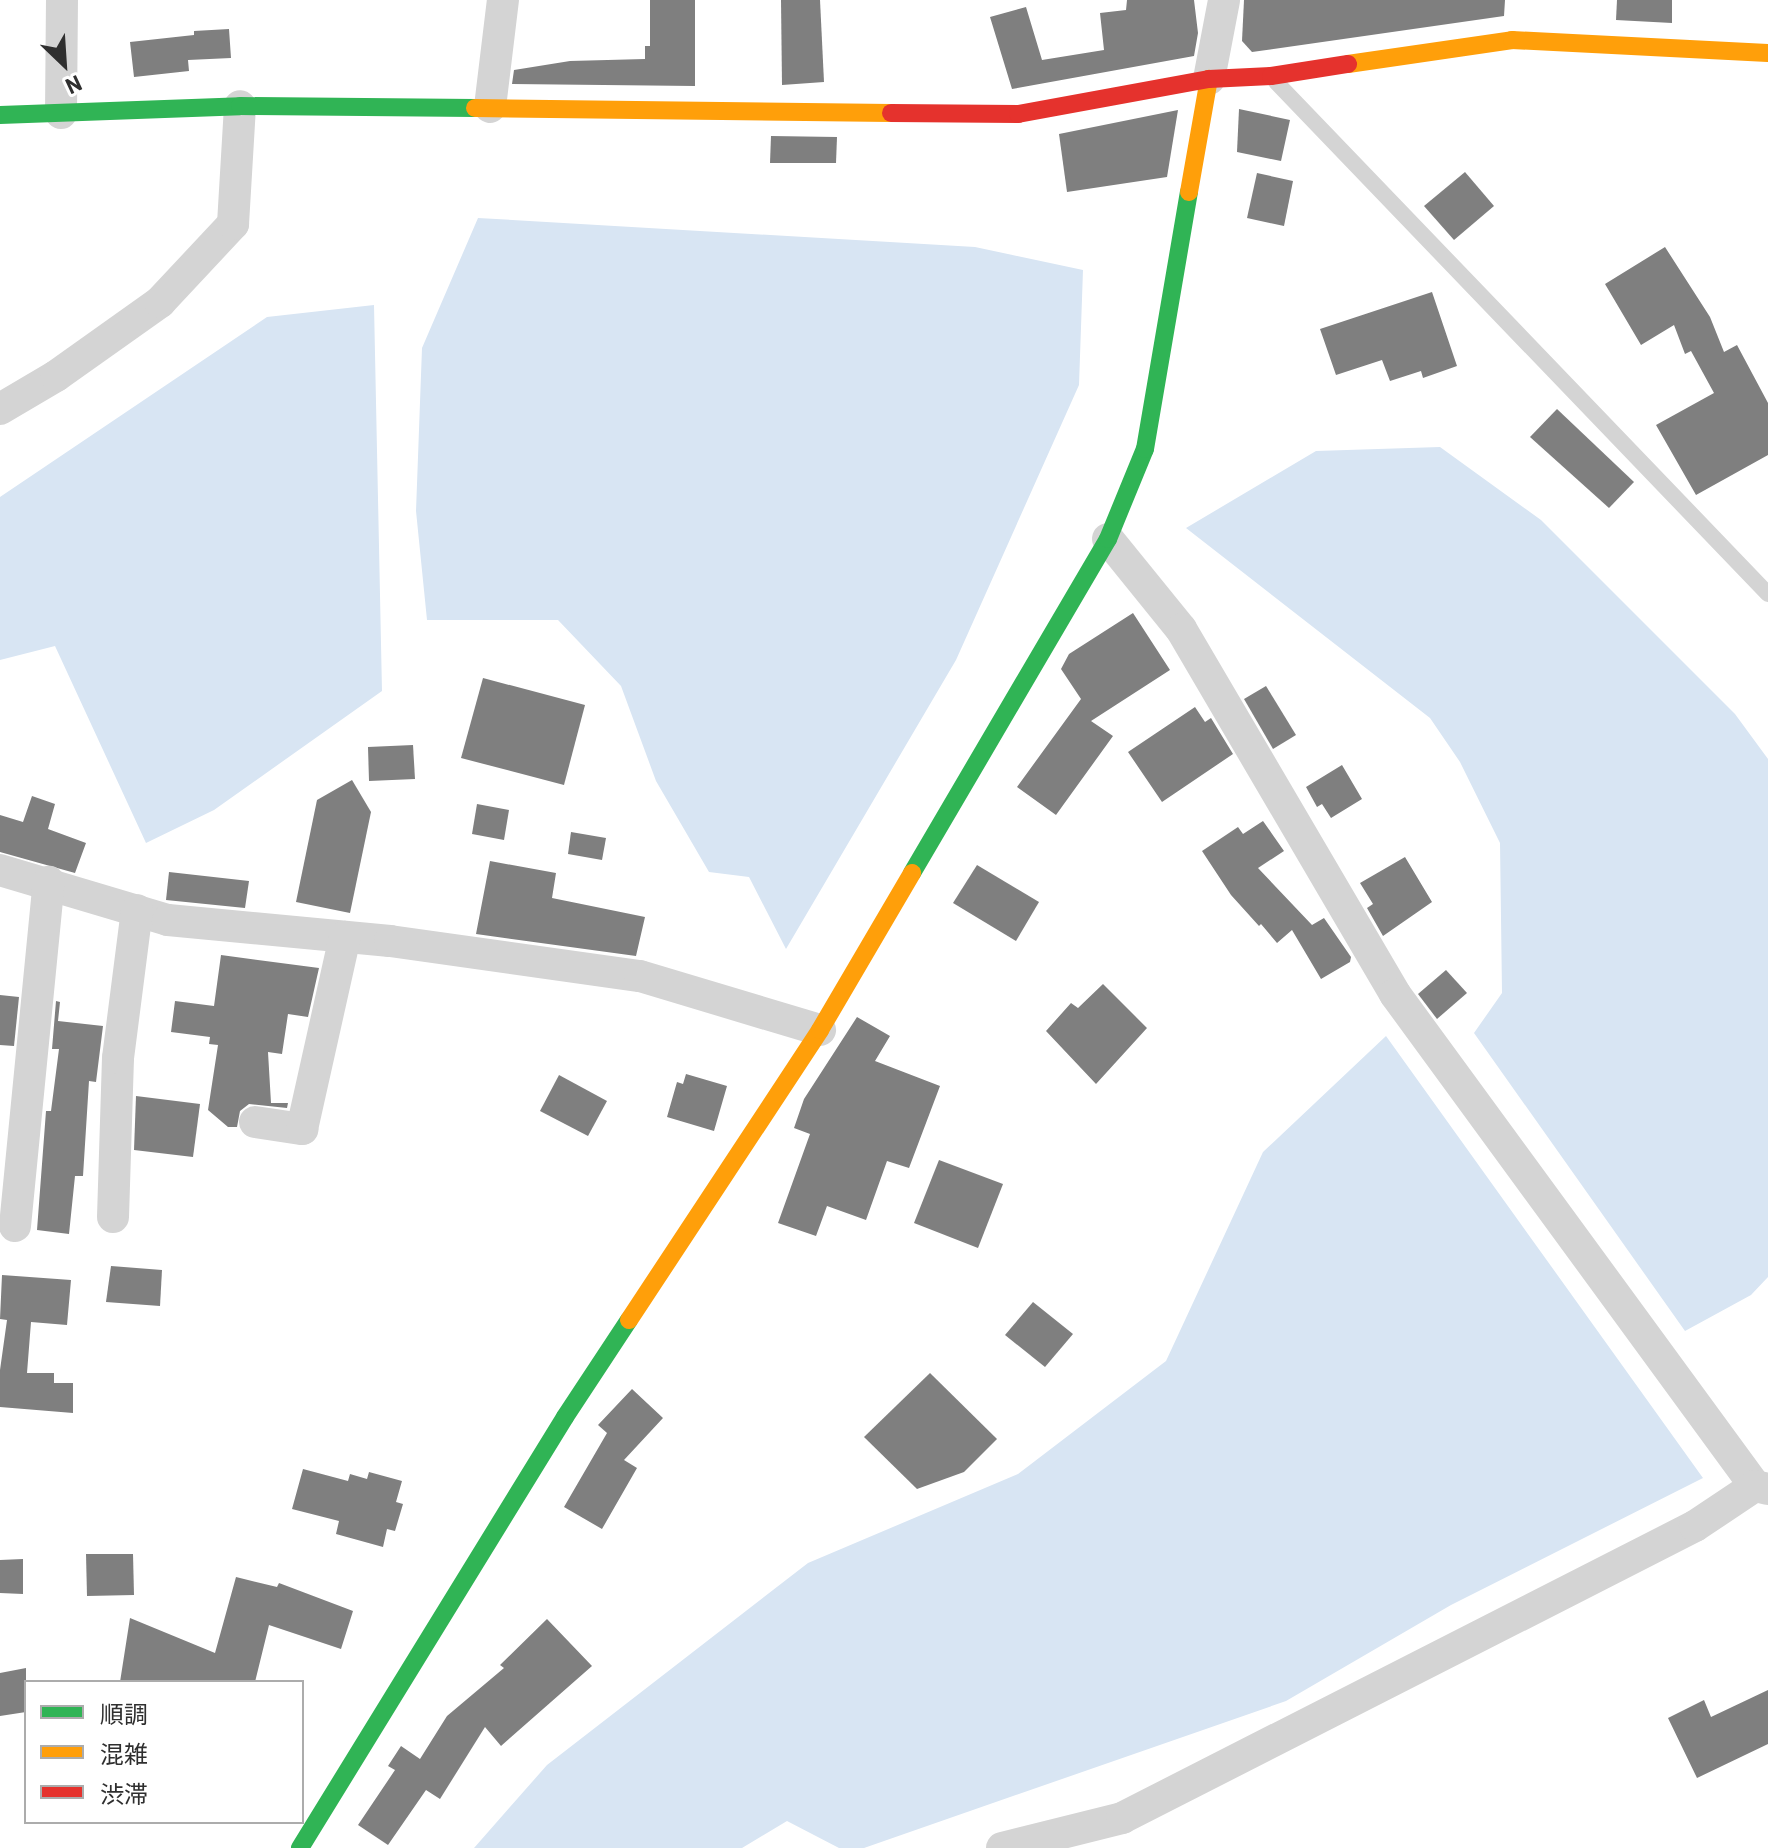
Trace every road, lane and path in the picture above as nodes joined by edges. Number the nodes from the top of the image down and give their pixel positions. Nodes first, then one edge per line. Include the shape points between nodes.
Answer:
1 (62, 0) edge
2 (503, 0) edge
3 (1224, 0) edge
4 (1768, 53) edge
5 (1271, 76) junction
6 (1209, 79) junction
7 (240, 106) junction
8 (490, 107) junction
9 (61, 113) junction
10 (0, 115) edge
11 (0, 409) edge
12 (1108, 539) junction
13 (1768, 594) edge
14 (0, 870) edge
15 (49, 882) junction
16 (137, 910) junction
17 (345, 937) junction
18 (820, 1030) junction
19 (255, 1122) dead end
20 (113, 1217) dead end
21 (15, 1226) dead end
22 (1761, 1488) edge
23 (300, 1848) edge
24 (1002, 1848) edge

1 - 9 street
2 - 8 street
3 - 6 street
4 - 5 street via 1512,40
5 - 6 street
5 - 13 lane
6 - 8 street via 1018,114
6 - 12 street via 1145,449
7 - 8 street
7 - 9 street
7 - 11 street via 233,224 160,302
9 - 10 street
12 - 18 street
12 - 22 street via 1181,629 1395,994
14 - 15 street
15 - 16 street
15 - 21 street
16 - 17 street via 168,920
16 - 20 street via 118,1058
17 - 18 street via 640,976
17 - 19 street via 302,1129
18 - 23 street via 565,1417
22 - 24 street via 1122,1818

